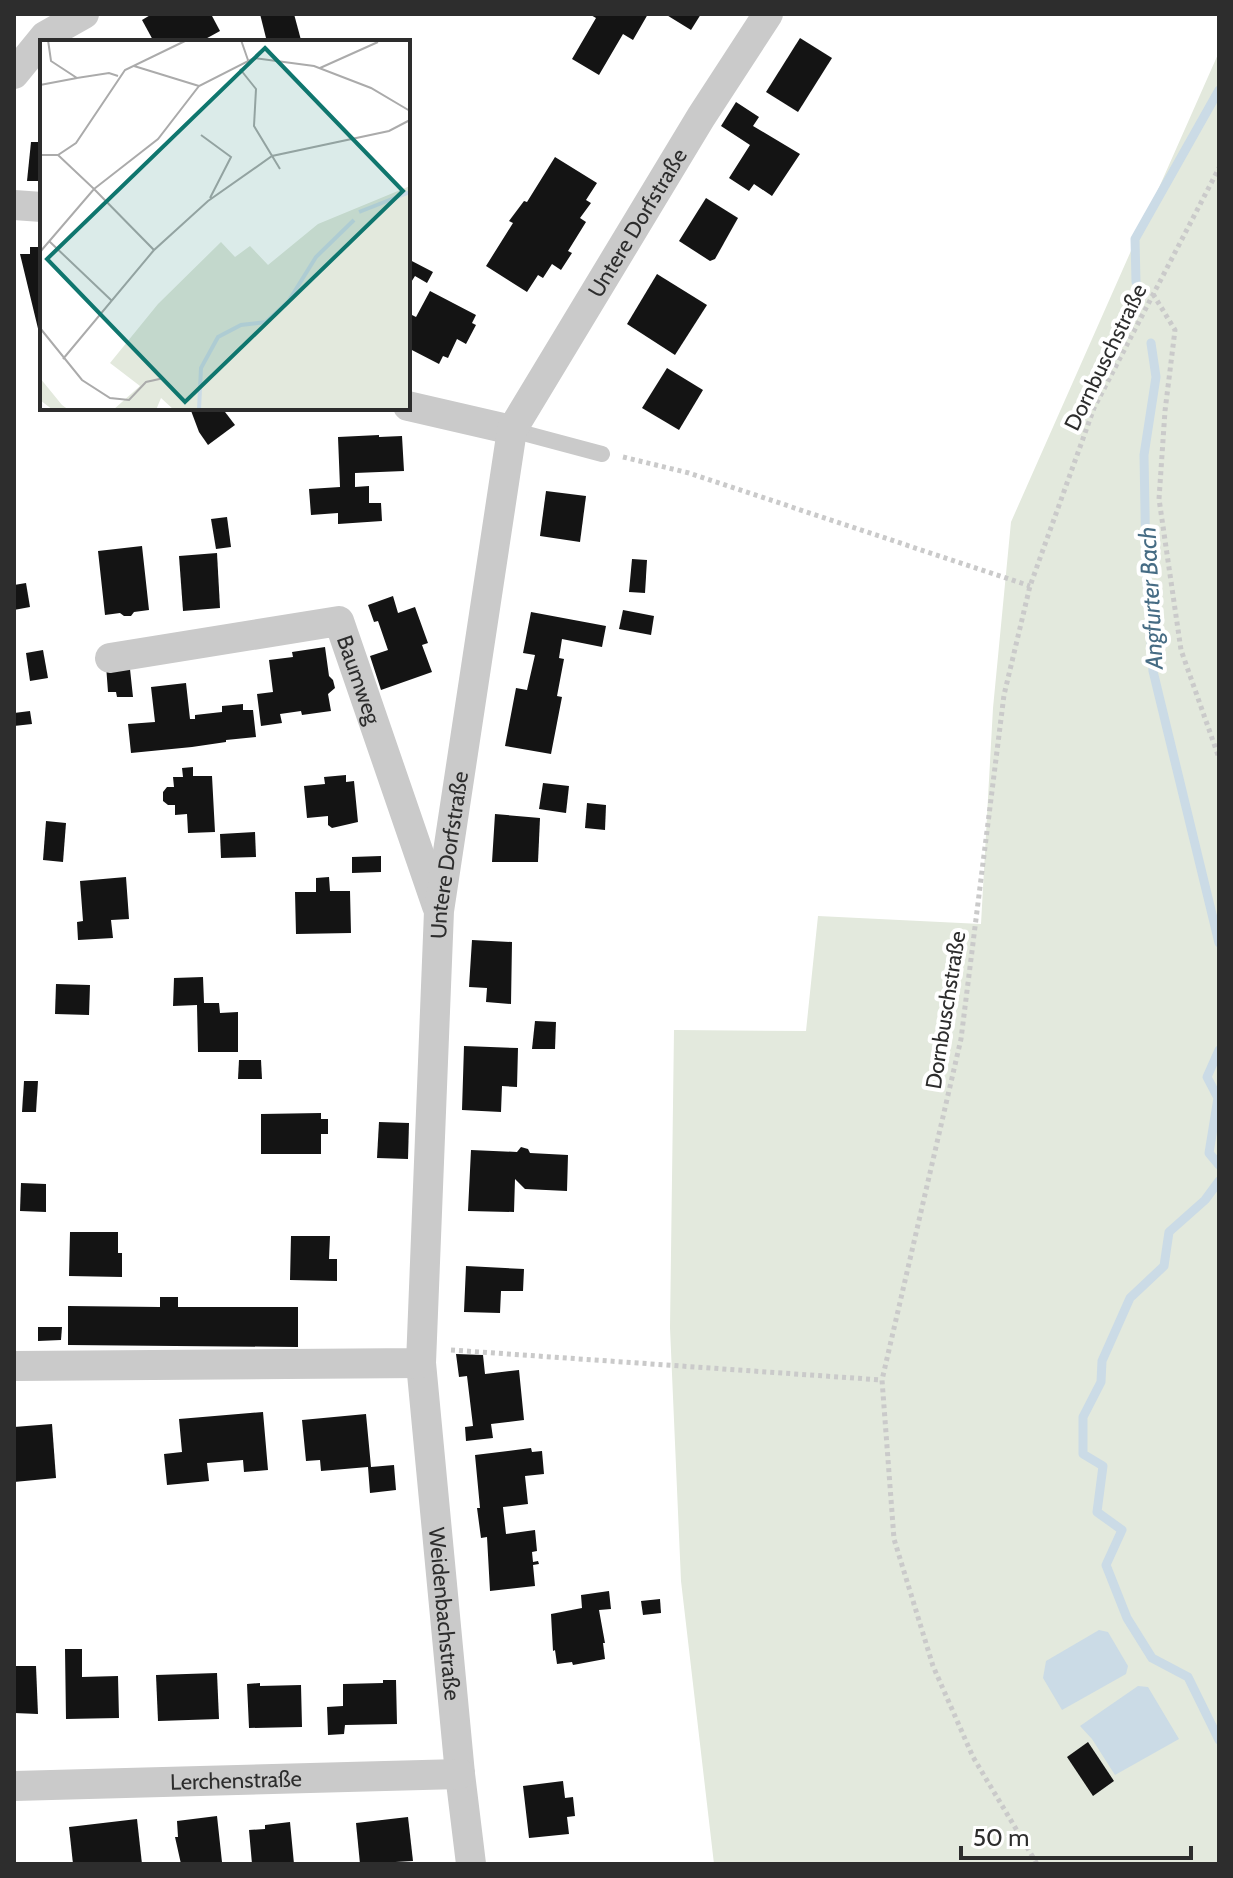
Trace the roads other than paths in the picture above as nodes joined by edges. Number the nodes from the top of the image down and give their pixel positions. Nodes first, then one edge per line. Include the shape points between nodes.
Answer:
1 (84, 14) edge
2 (768, 14) edge
3 (42, 40) edge
4 (40, 42) edge
5 (14, 74) edge
6 (14, 205) edge
7 (40, 207) edge
8 (410, 406) edge
9 (512, 430) junction
10 (602, 454) road end
11 (110, 658) dead end
12 (439, 911) junction
13 (422, 1356) junction
14 (14, 1366) edge
15 (460, 1774) junction
16 (14, 1786) edge
17 (471, 1864) edge

1 - 3 street
2 - 9 street, Untere Dorfstraße
4 - 5 street
6 - 7 street
8 - 9 street
9 - 10 lane
9 - 12 street, Untere Dorfstraße
11 - 12 street, Baumweg via 339,621
12 - 13 street, Untere Dorfstraße
13 - 14 street
13 - 15 street, Weidenbachstraße
15 - 16 street, Lerchenstraße
15 - 17 street, Weidenbachstraße

